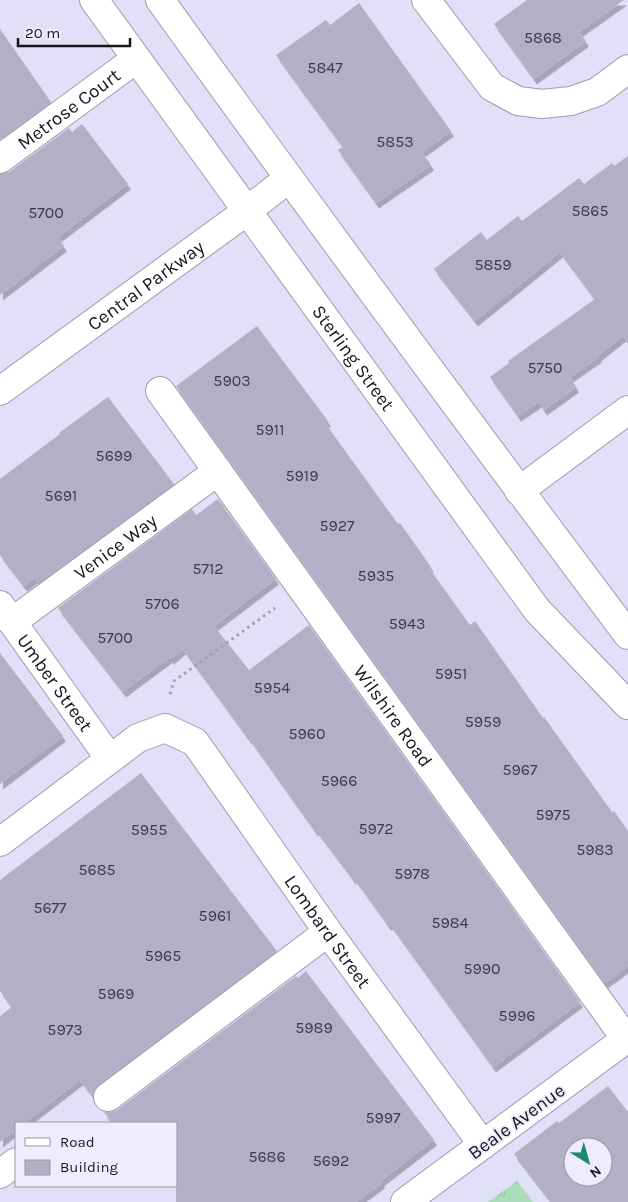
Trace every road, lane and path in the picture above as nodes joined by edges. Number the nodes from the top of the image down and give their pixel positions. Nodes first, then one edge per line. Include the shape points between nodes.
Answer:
1 (94, 0) edge
2 (160, 0) edge
3 (426, 0) edge
4 (136, 59) junction
5 (628, 69) edge
6 (0, 159) edge
7 (289, 178) junction
8 (246, 211) junction
9 (0, 390) edge
10 (160, 391) dead end
11 (628, 410) edge
12 (218, 471) junction
13 (520, 490) junction
14 (302, 588) junction
15 (6, 614) edge
16 (628, 634) edge
17 (628, 705) edge
18 (165, 728) junction
19 (110, 759) junction
20 (0, 842) edge
21 (328, 932) junction
22 (626, 1039) joint
23 (108, 1096) dead end
24 (483, 1145) junction
25 (15, 1163) edge
26 (0, 1174) edge
27 (405, 1202) edge

1 - 4 street, Sterling Street
2 - 7 street
3 - 5 street via 492,87 518,102 571,101 597,92
4 - 6 street, Metrose Court
4 - 8 street, Sterling Street
7 - 8 street, Central Parkway
7 - 13 street
8 - 9 street, Central Parkway
8 - 17 street, Sterling Street via 537,610
10 - 12 street, Wilshire Road
11 - 13 street
12 - 14 street, Wilshire Road
12 - 15 street, Venice Way
13 - 16 street
14 - 18 path via 174,681
14 - 22 street, Wilshire Road
15 - 19 street, Umber Street
18 - 19 street via 138,738
18 - 21 street, Lombard Street via 195,742
19 - 20 street
21 - 23 street
21 - 24 street, Lombard Street
22 - 24 street, Beale Avenue
24 - 27 street, Beale Avenue
25 - 26 street

